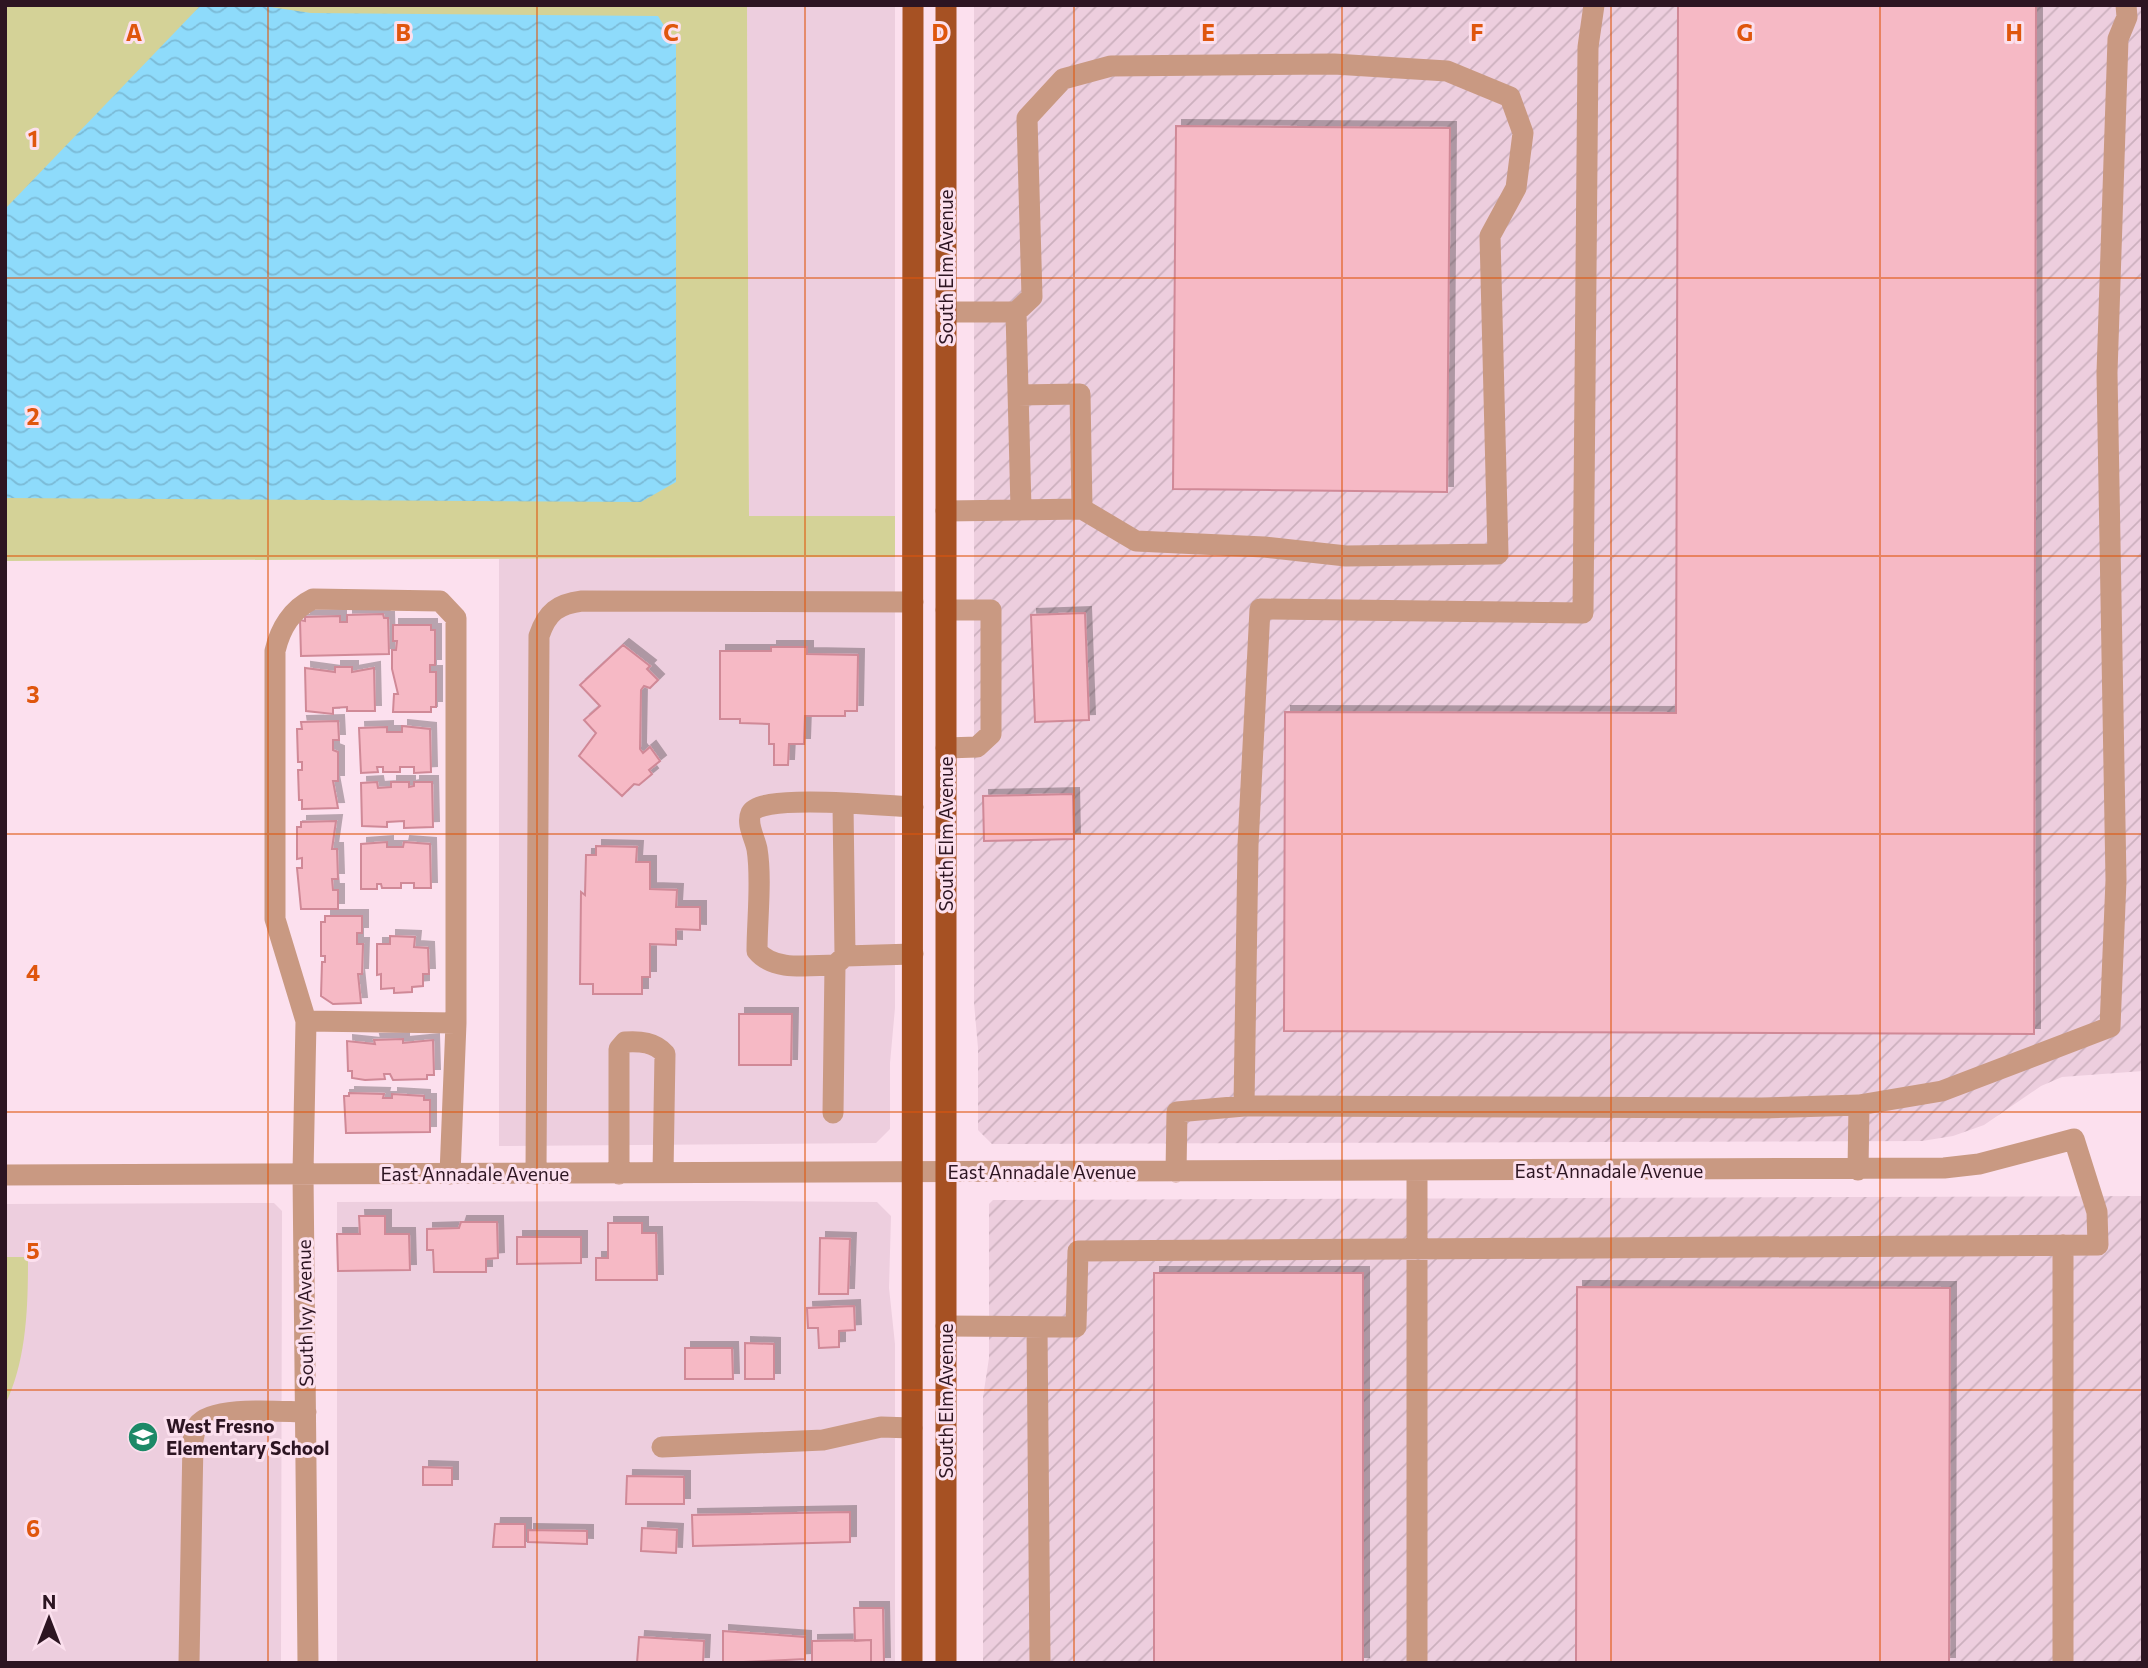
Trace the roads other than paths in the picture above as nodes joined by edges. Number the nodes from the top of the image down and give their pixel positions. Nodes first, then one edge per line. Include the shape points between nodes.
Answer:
1 (913, 5) edge
2 (946, 5) edge
3 (1594, 5) edge
4 (2113, 5) edge
5 (2126, 5) edge
6 (2118, 39) junction
7 (946, 312) junction
8 (1016, 312) junction
9 (1018, 395) junction
10 (1021, 509) junction
11 (1082, 509) junction
12 (946, 510) junction
13 (913, 602) junction
14 (946, 610) junction
15 (946, 748) junction
16 (844, 804) junction
17 (913, 807) junction
18 (913, 954) junction
19 (840, 961) junction
20 (306, 1021) junction
21 (456, 1023) junction
22 (1859, 1105) junction
23 (1244, 1106) junction
24 (833, 1113) dead end
25 (1858, 1170) junction
26 (913, 1171) junction
27 (946, 1171) junction
28 (1176, 1172) junction
29 (1417, 1172) junction
30 (303, 1173) junction
31 (663, 1173) junction
32 (450, 1174) junction
33 (536, 1174) junction
34 (619, 1174) junction
35 (5, 1175) edge
36 (2063, 1245) junction
37 (1417, 1250) junction
38 (946, 1326) junction
39 (1037, 1327) junction
40 (306, 1412) junction
41 (912, 1428) junction
42 (662, 1447) dead end
43 (189, 1663) edge
44 (308, 1663) edge
45 (912, 1663) edge
46 (946, 1663) edge
47 (1040, 1663) edge
48 (1417, 1663) edge
49 (2063, 1663) edge

1 - 13 main road, South Elm Avenue
2 - 7 main road, South Elm Avenue
3 - 23 street via 1588,47 1583,613 1260,609 1248,845
4 - 6 street
5 - 6 street via 2127,17
6 - 22 street via 2107,373 2116,880 2110,1027 1942,1091
7 - 8 street
7 - 12 main road, South Elm Avenue
8 - 9 street
8 - 11 street via 1032,297 1027,118 1063,79 1111,66 1334,64 1447,71 1510,97 1523,132 1516,188 1490,236 1498,554 1346,556 1136,541
9 - 10 street
9 - 11 street via 1080,394
10 - 11 street
10 - 12 street
12 - 14 main road, South Elm Avenue
13 - 17 main road, South Elm Avenue
13 - 33 street via 582,601 564,603 552,611 539,636
14 - 15 main road, South Elm Avenue
14 - 15 street via 990,610 990,734 977,747
15 - 27 main road, South Elm Avenue
16 - 17 street
16 - 19 street
16 - 19 street via 760,804 750,820 757,851 757,951 770,962
17 - 18 main road, South Elm Avenue
18 - 19 street
18 - 26 main road, South Elm Avenue
19 - 24 street
20 - 21 street
20 - 21 street, South Ivy Avenue via 275,919 275,651 299,605 313,599 440,601 456,618
20 - 30 street, South Ivy Avenue
21 - 32 street, South Ivy Avenue
22 - 23 street
22 - 25 street
23 - 28 street via 1177,1112
25 - 29 street, East Annadale Avenue
25 - 36 street, East Annadale Avenue via 1979,1164 2074,1139 2097,1212 2098,1245
26 - 27 street, East Annadale Avenue
26 - 31 street, East Annadale Avenue
26 - 41 main road, South Elm Avenue
27 - 28 street, East Annadale Avenue
27 - 38 main road, South Elm Avenue
28 - 29 street, East Annadale Avenue
29 - 37 street
30 - 32 street, East Annadale Avenue
30 - 35 street, East Annadale Avenue
30 - 40 street, South Ivy Avenue
31 - 34 street, East Annadale Avenue
31 - 34 street via 666,1054 641,1041 625,1042 619,1049
32 - 33 street, East Annadale Avenue
33 - 34 street, East Annadale Avenue
36 - 37 street
36 - 49 street
37 - 39 street via 1078,1251 1076,1327
37 - 48 street
38 - 39 street
38 - 46 main road, South Elm Avenue
39 - 47 street
40 - 43 street via 230,1412 198,1424 193,1440
40 - 44 street, South Ivy Avenue
41 - 42 street via 881,1427 823,1440
41 - 45 main road, South Elm Avenue

